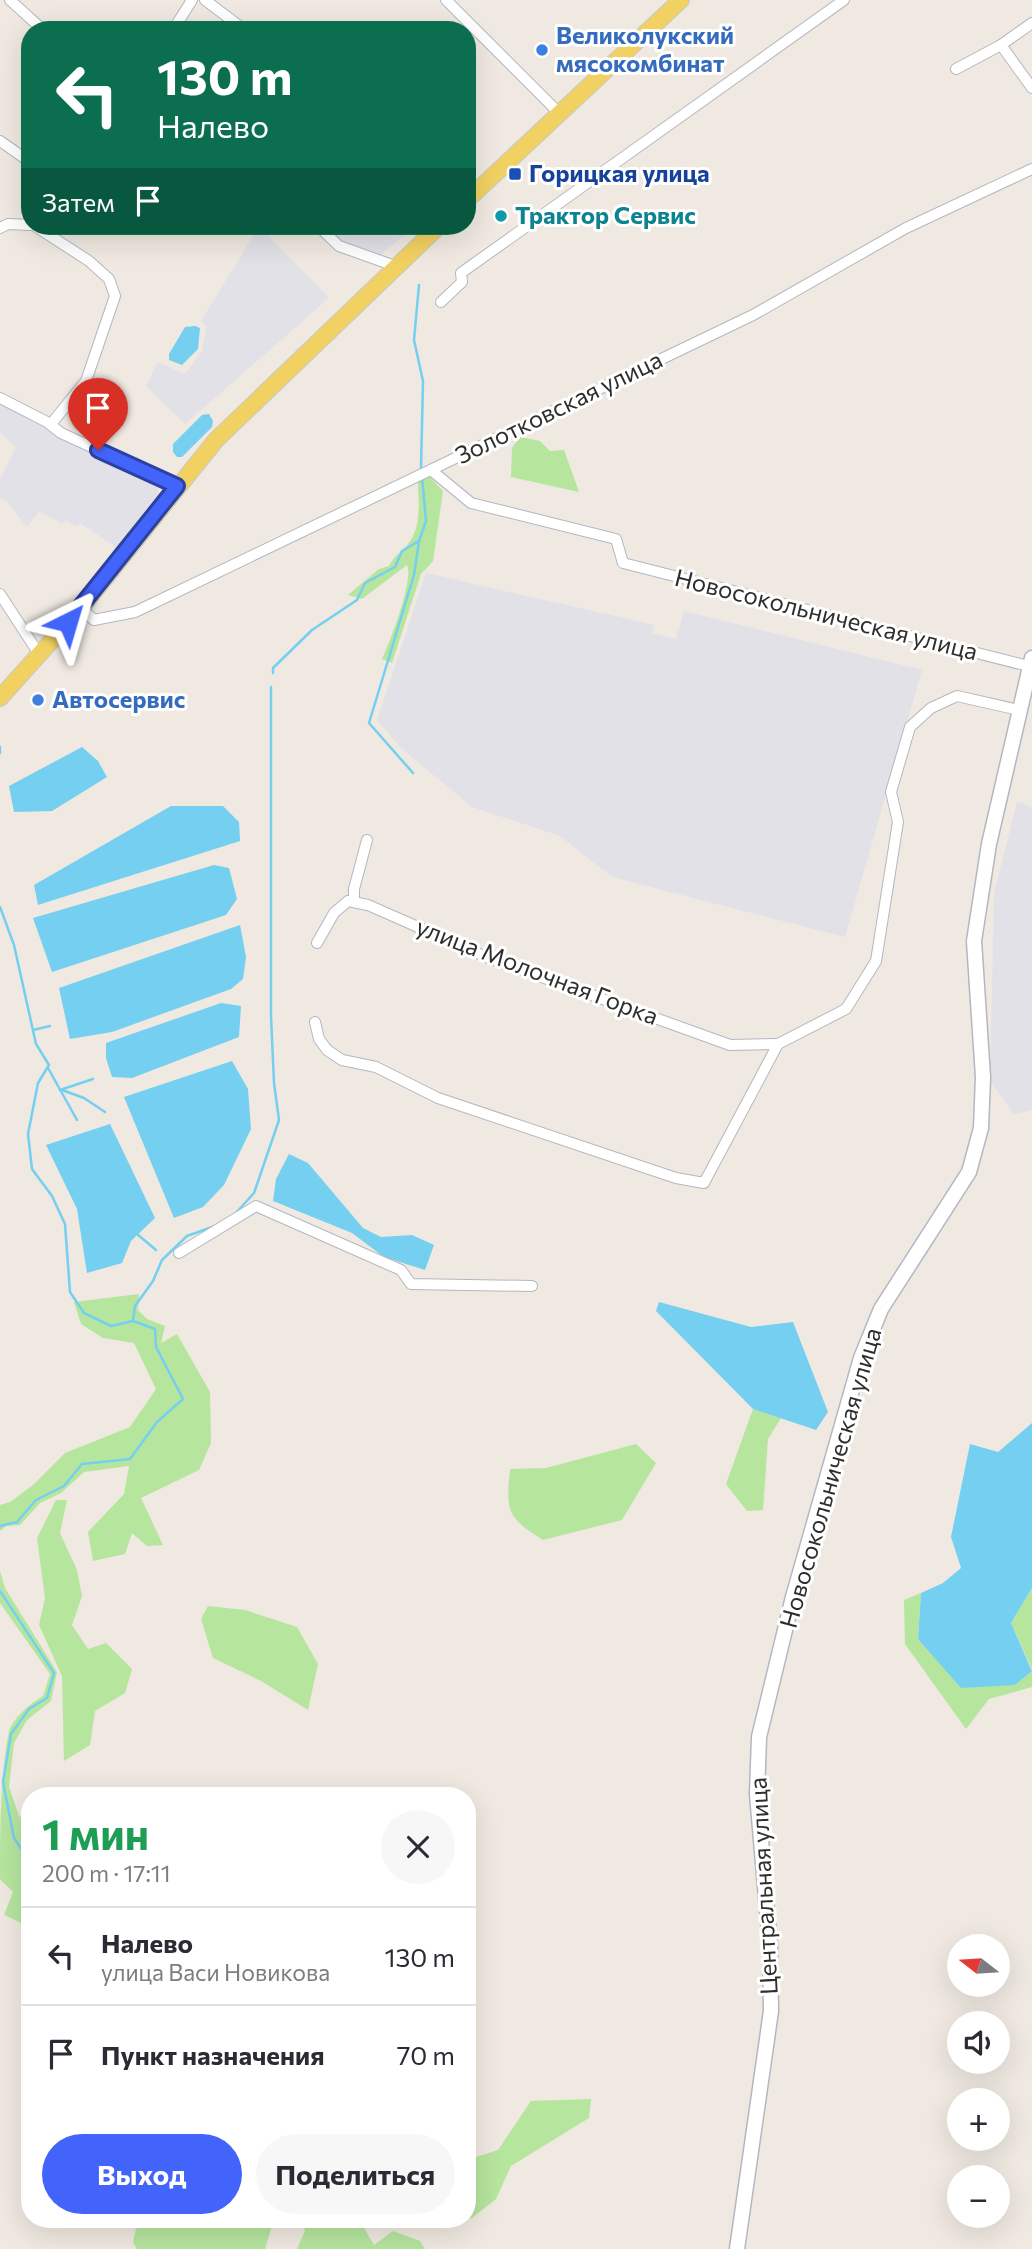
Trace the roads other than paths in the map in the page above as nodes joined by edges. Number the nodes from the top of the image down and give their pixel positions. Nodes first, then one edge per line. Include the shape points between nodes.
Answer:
1 (10, 0) edge
2 (192, 0) edge
3 (205, 0) edge
4 (446, 0) edge
5 (681, 0) edge
6 (844, 0) edge
7 (33, 21) edge
8 (179, 21) edge
9 (233, 21) edge
10 (467, 21) edge
11 (1032, 23) edge
12 (476, 30) edge
13 (1001, 45) junction
14 (956, 69) dead end
15 (1032, 88) edge
16 (560, 114) junction
17 (0, 141) edge
18 (21, 156) edge
19 (1032, 169) edge
20 (476, 192) edge
21 (21, 225) edge
22 (0, 228) edge
23 (48, 235) edge
24 (327, 235) edge
25 (429, 235) edge
26 (395, 267) junction
27 (441, 302) dead end
28 (0, 398) edge
29 (51, 424) junction
30 (425, 472) junction
31 (177, 486) junction
32 (0, 594) edge
33 (80, 608) junction
34 (39, 654) junction
35 (1031, 664) edge
36 (0, 698) edge
37 (1019, 710) junction
38 (367, 840) dead end
39 (354, 902) junction
40 (317, 943) dead end
41 (315, 1022) dead end
42 (778, 1044) junction
43 (179, 1253) dead end
44 (532, 1286) dead end
45 (770, 1690) joint
46 (737, 2249) edge

1 - 7 street
2 - 8 street
3 - 9 street
4 - 10 street
5 - 16 main road
6 - 27 street via 461,273 461,282
11 - 13 street
12 - 16 street
13 - 14 street
13 - 15 street
16 - 20 main road
17 - 18 street
19 - 30 street, Золотковская улица via 906,228 753,315
21 - 22 street
23 - 29 street via 109,279 115,296 86,381
24 - 26 street via 339,246
25 - 26 main road
26 - 31 main road via 216,440
28 - 29 street
29 - 31 street via 61,433
30 - 33 street, Золотковская улица via 135,612 94,620
30 - 35 street, Новосокольническая улица via 471,503 616,539 623,564
31 - 33 main road
32 - 34 street
33 - 34 main road
34 - 36 main road
35 - 37 main road, Новосокольническая улица
37 - 42 street via 957,696 931,708 910,727 891,792 898,822 876,961 846,1009
37 - 45 main road, Новосокольническая улица via 989,844 974,941 983,1077 981,1128 969,1172 881,1309 861,1358
38 - 39 street
39 - 40 street via 348,901 334,913
39 - 42 street, улица Молочная Горка via 486,957 730,1045
41 - 42 street via 319,1039 342,1060 376,1068 449,1102 676,1178 704,1183
43 - 44 street via 256,1206 401,1270 411,1284
45 - 46 main road, Центральная улица via 759,1737 757,1794 771,2011

